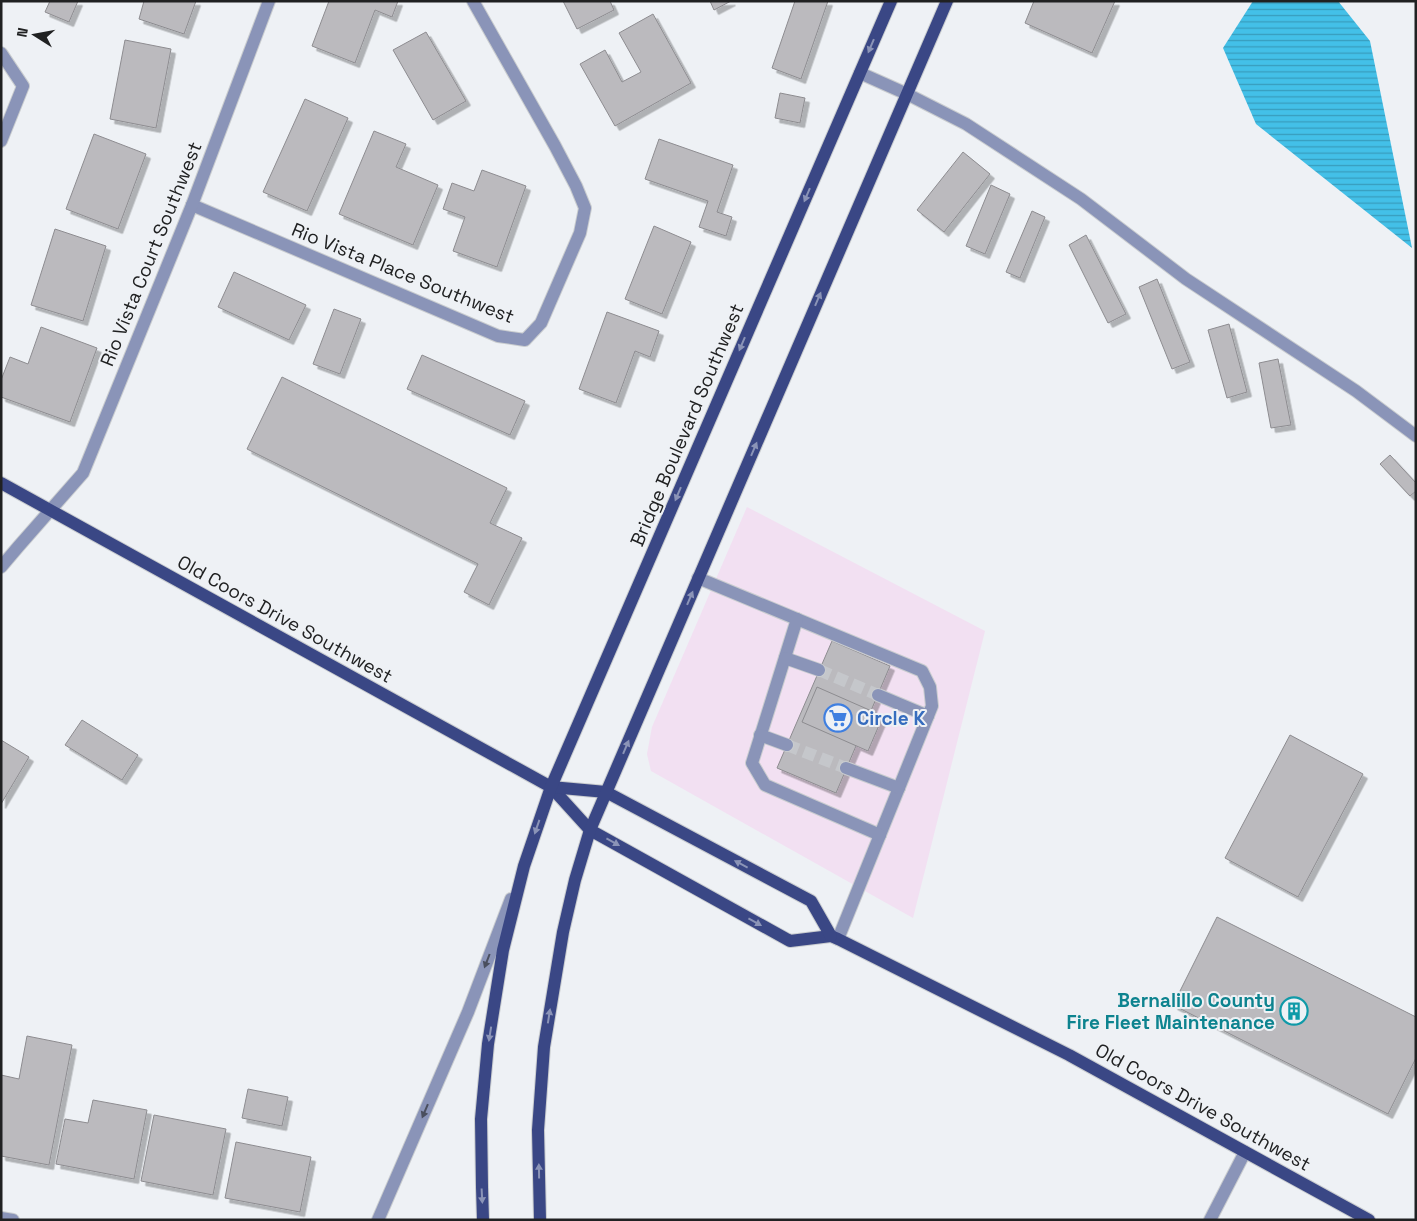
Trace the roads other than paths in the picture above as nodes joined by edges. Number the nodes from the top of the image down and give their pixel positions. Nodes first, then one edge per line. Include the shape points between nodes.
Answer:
1 (269, 1) edge
2 (473, 1) edge
3 (891, 1) edge
4 (947, 1) edge
5 (1, 53) edge
6 (860, 73) junction
7 (907, 94) junction
8 (1, 141) edge
9 (192, 205) junction
10 (1416, 436) edge
11 (1, 483) edge
12 (50, 510) junction
13 (1, 568) edge
14 (698, 578) junction
15 (797, 619) junction
16 (785, 658) junction
17 (819, 670) tunnel mouth
18 (878, 694) tunnel mouth
19 (928, 716) junction
20 (760, 735) junction
21 (787, 745) tunnel mouth
22 (846, 768) tunnel mouth
23 (551, 787) junction
24 (900, 788) junction
25 (606, 792) junction
26 (590, 830) junction
27 (880, 835) junction
28 (524, 866) junction
29 (835, 937) junction
30 (1245, 1152) junction
31 (1, 1218) edge
32 (13, 1220) edge
33 (378, 1220) edge
34 (483, 1220) edge
35 (540, 1220) edge
36 (1210, 1220) edge
37 (1369, 1220) edge

1 - 9 street, Rio Vista Court Southwest
2 - 9 street, Rio Vista Place Southwest via 560,154 585,208 580,233 541,323 525,340 498,336
3 -> 6 main road, Bridge Boulevard Southwest
4 - 7 main road
5 - 8 street via 23,86
6 - 7 street
6 -> 23 main road, Bridge Boulevard Southwest
7 - 10 street via 966,124 1081,199 1186,279 1356,392
14 -> 7 main road
9 - 12 street, Rio Vista Court Southwest via 83,473
11 - 12 main road, Old Coors Drive Southwest
12 - 13 street, Rio Vista Court Southwest
12 - 23 main road, Old Coors Drive Southwest
14 - 15 street
25 -> 14 main road
15 - 16 street
15 - 19 street via 922,670 930,687 932,706
16 - 17 street
16 - 20 street
18 - 19 street
19 - 24 street
20 - 21 street
20 - 27 street via 752,763 765,786
22 - 24 street
23 - 25 main road, Old Coors Drive Southwest
23 - 26 main road, Old Coors Drive Southwest
23 -> 28 main road, Bridge Boulevard Southwest
24 - 27 street
25 - 26 main road
29 -> 25 main road, Old Coors Drive Southwest via 811,901
26 -> 29 main road, Old Coors Drive Southwest via 790,941
35 -> 26 main road via 538,1130 544,1047 563,932
27 - 29 street
28 -> 33 street via 468,1012
28 -> 34 main road, Bridge Boulevard Southwest via 503,950 488,1044 481,1119
29 - 30 main road, Old Coors Drive Southwest via 1069,1055
30 - 36 street
30 - 37 main road, Old Coors Drive Southwest
31 - 32 street

